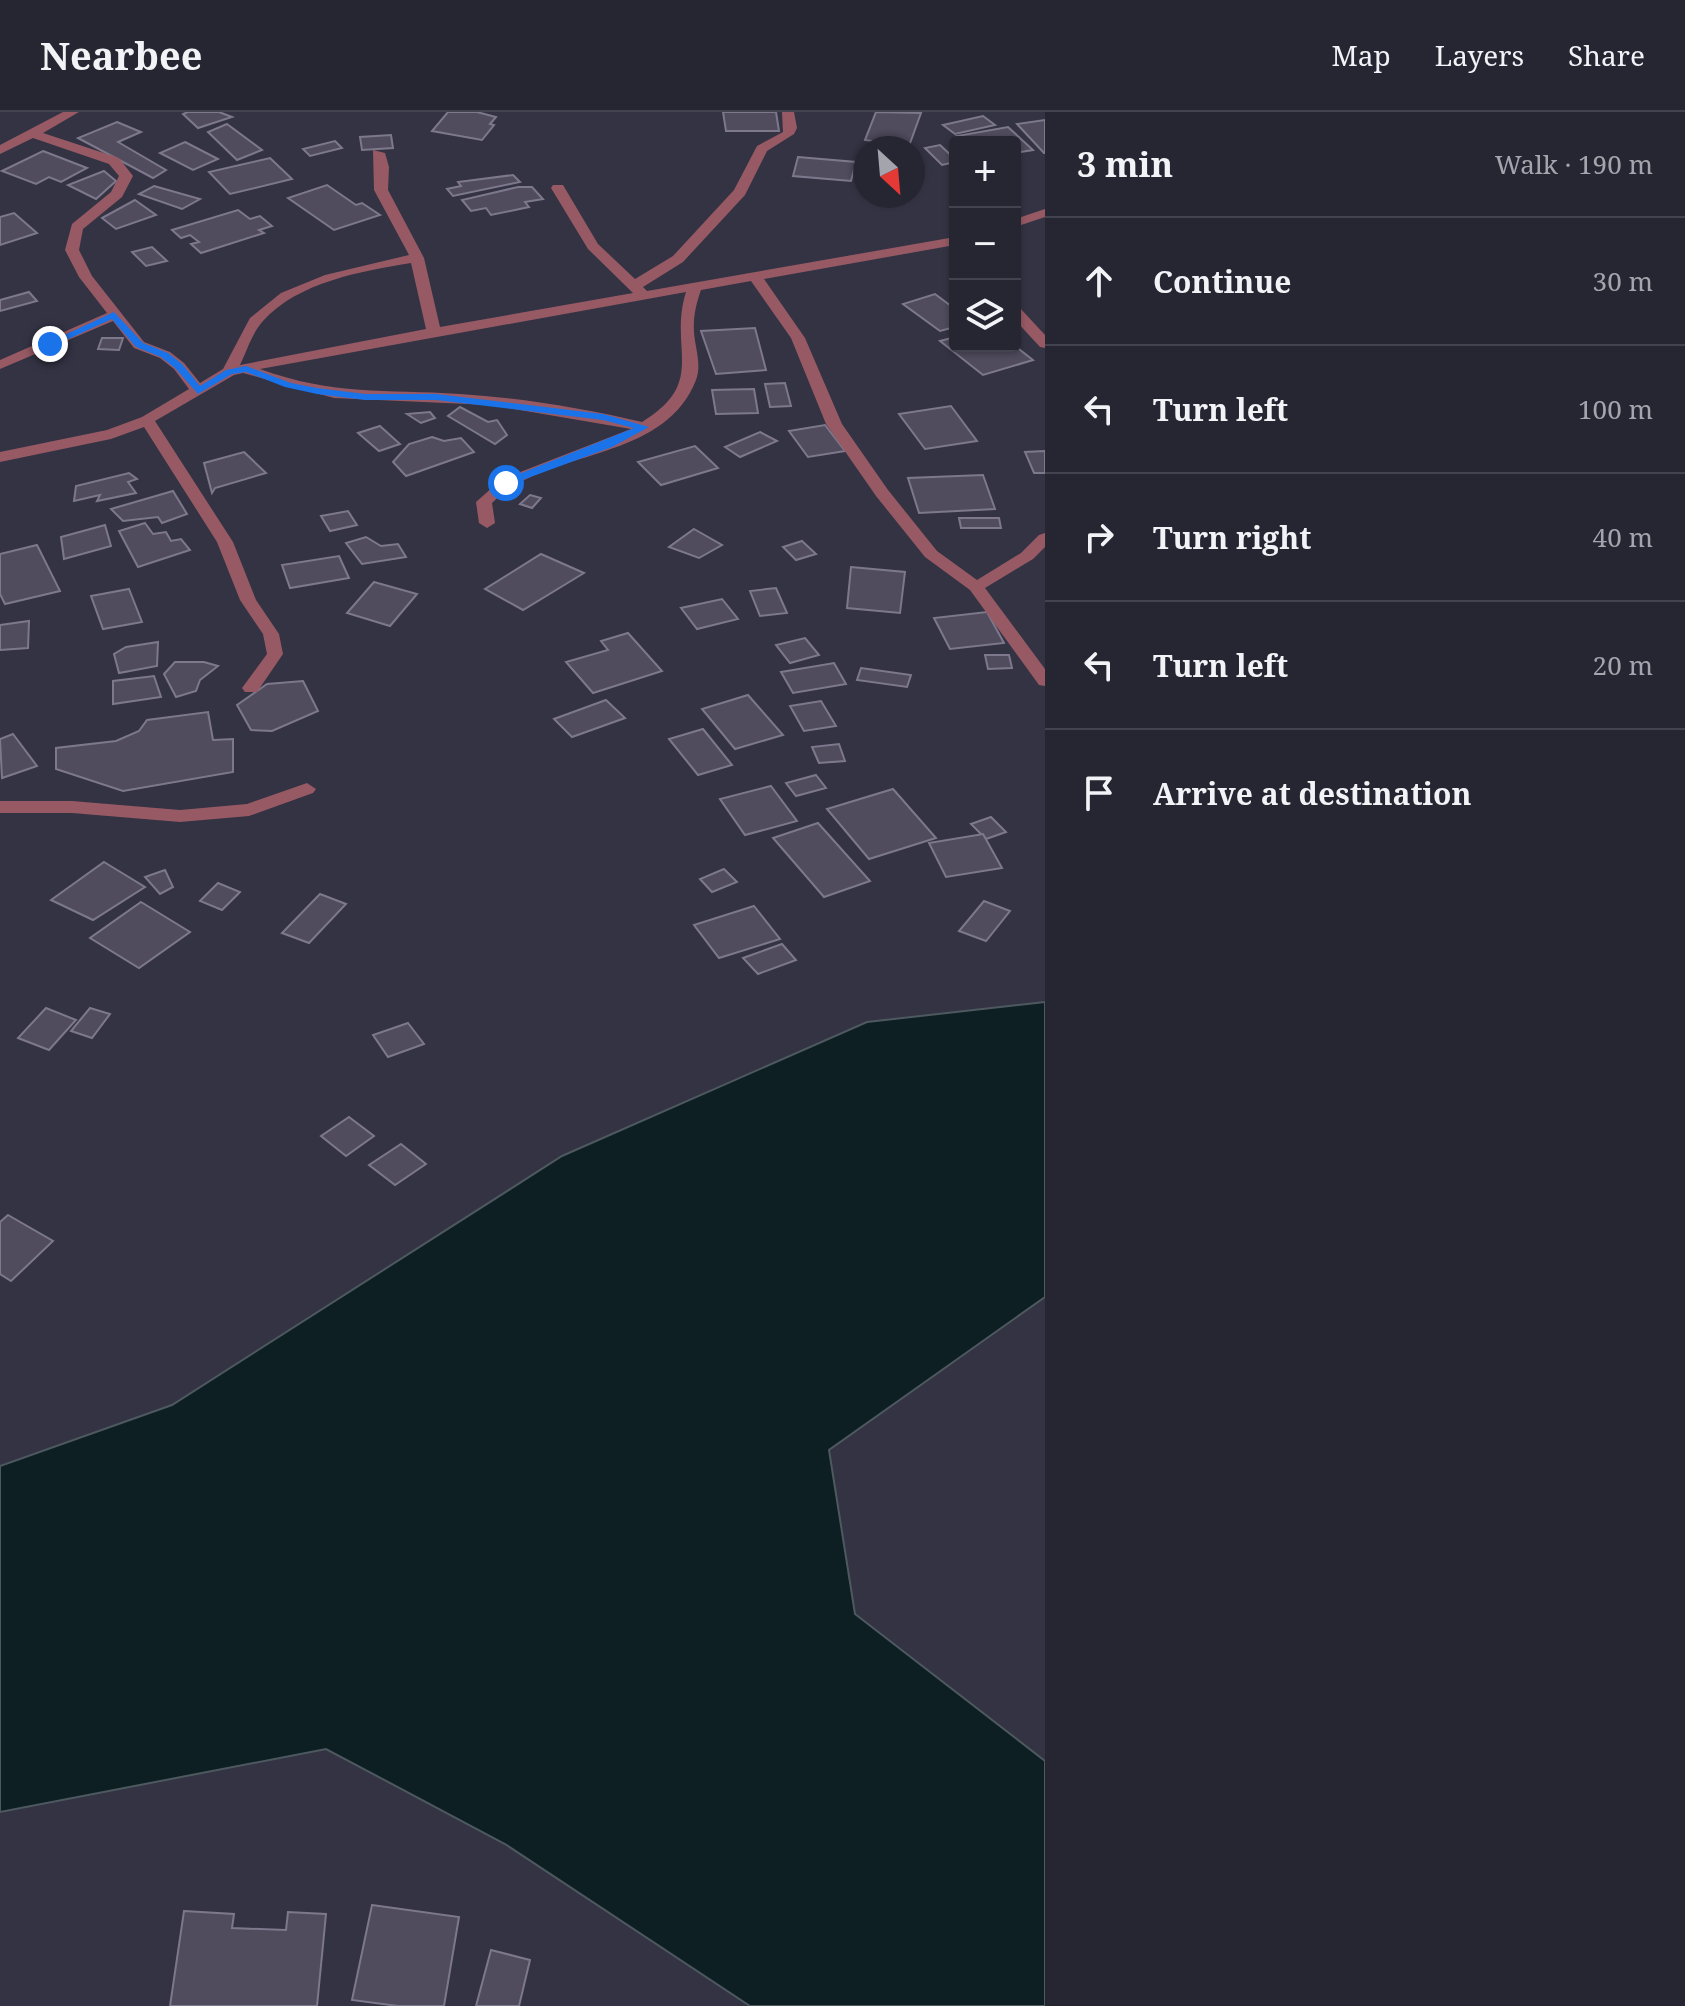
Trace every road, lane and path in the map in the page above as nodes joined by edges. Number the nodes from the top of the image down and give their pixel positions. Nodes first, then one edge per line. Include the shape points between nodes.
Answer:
1 (73, 112) edge
2 (788, 112) edge
3 (35, 134) junction
4 (0, 150) edge
5 (378, 153) dead end
6 (558, 188) dead end
7 (1045, 213) edge
8 (1021, 221) edge
9 (949, 245) edge
10 (417, 258) junction
11 (754, 275) junction
12 (695, 286) junction
13 (639, 291) junction
14 (114, 315) junction
15 (1021, 318) edge
16 (434, 333) junction
17 (1045, 344) edge
18 (0, 365) edge
19 (246, 369) junction
20 (229, 372) junction
21 (198, 391) junction
22 (147, 420) junction
23 (644, 427) junction
24 (0, 457) edge
25 (487, 523) dead end
26 (1045, 538) edge
27 (976, 587) junction
28 (1045, 681) edge
29 (251, 688) dead end
30 (307, 789) dead end
31 (0, 807) edge

1 - 3 street
2 - 13 street via 788,134 762,149 740,192 678,259
3 - 4 street
3 - 14 street via 114,161 126,176 117,194 77,227 72,250
5 - 10 street via 381,190
6 - 13 street via 593,246
7 - 8 street
9 - 11 street
10 - 16 street
10 - 20 street via 361,267 282,301 256,320
11 - 12 street
11 - 27 street via 798,338 834,424 882,493 931,554
12 - 13 street
12 - 23 street via 686,310 693,359 687,383 672,406
13 - 16 street
14 - 18 street
14 - 21 street via 139,345 179,366
15 - 17 street
16 - 19 street
19 - 20 street
19 - 23 street via 317,391 436,397 603,417
20 - 21 street
21 - 22 street
22 - 24 street via 111,434
22 - 29 street via 225,542 248,600 271,634 275,654
23 - 25 street via 506,483 484,502
26 - 27 street via 1027,556
27 - 28 street
30 - 31 street via 249,810 180,816

